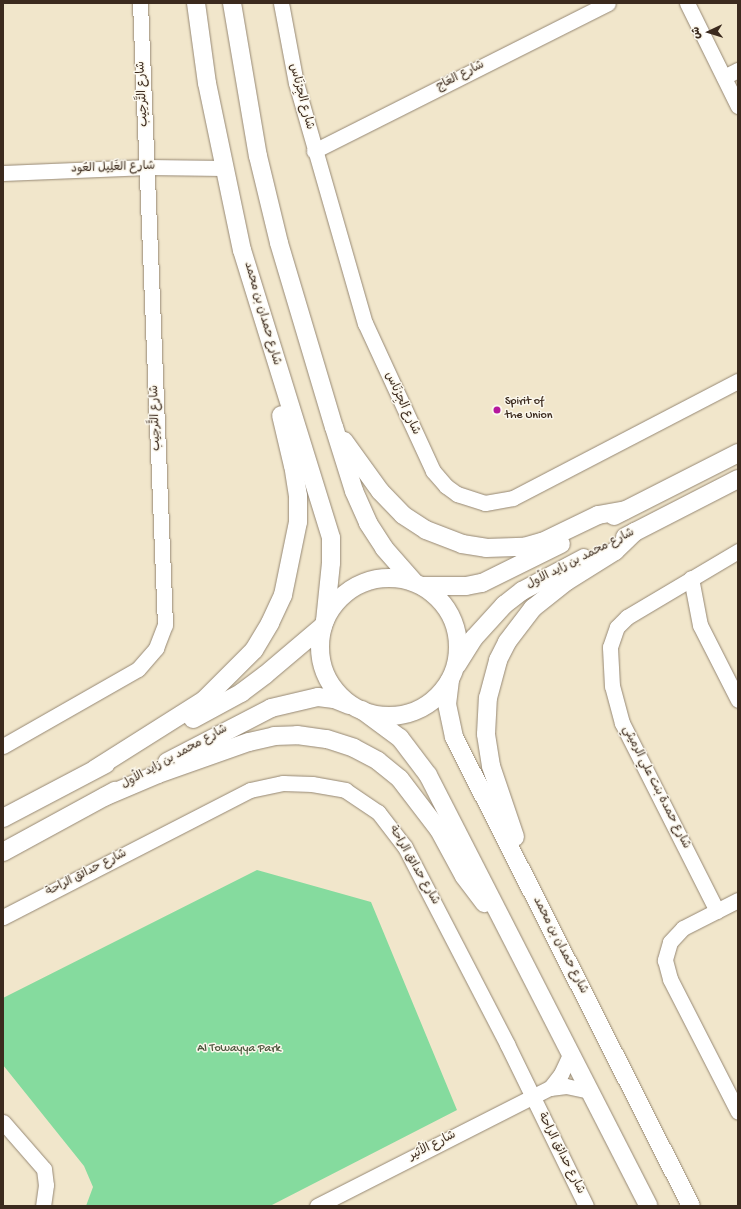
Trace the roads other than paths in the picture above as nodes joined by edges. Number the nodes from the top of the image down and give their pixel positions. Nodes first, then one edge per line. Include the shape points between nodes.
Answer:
1 (140, 3) edge
2 (196, 3) edge
3 (232, 3) edge
4 (281, 3) edge
5 (608, 3) edge
6 (687, 3) edge
7 (738, 70) edge
8 (724, 77) junction
9 (738, 106) edge
10 (314, 151) junction
11 (148, 167) junction
12 (223, 168) junction
13 (3, 173) edge
14 (268, 340) junction
15 (738, 381) edge
16 (334, 427) junction
17 (738, 453) edge
18 (738, 479) edge
19 (625, 510) junction
20 (635, 532) junction
21 (738, 551) edge
22 (691, 578) junction
23 (418, 584) junction
24 (324, 623) junction
25 (451, 677) junction
26 (738, 700) edge
27 (359, 709) junction
28 (3, 746) edge
29 (95, 769) junction
30 (104, 797) junction
31 (3, 818) edge
32 (3, 852) edge
33 (738, 900) edge
34 (717, 911) junction
35 (3, 917) edge
36 (546, 920) junction
37 (507, 931) junction
38 (571, 1053) junction
39 (550, 1088) junction
40 (589, 1091) junction
41 (532, 1097) junction
42 (738, 1112) edge
43 (3, 1122) edge
44 (43, 1206) edge
45 (317, 1206) edge
46 (586, 1206) edge
47 (649, 1206) edge
48 (691, 1206) edge

1 - 11 street, شارع التَّرحِيب
2 - 12 main road, شارع حمدان بن محمد
3 - 16 main road via 258,156 279,243
4 - 10 street, شارع الجِرْنَاس via 289,53
5 - 10 street, شارع العَاج
6 - 8 street
7 - 8 street
8 - 9 street
10 - 15 street, شارع الجِرْنَاس via 365,323 379,357 433,472 457,494 485,503 513,498
11 - 12 street, شارع الغَلِيل العُود
11 - 13 street, شارع الغَلِيل العُود
11 - 28 street, شارع التَّرحِيب via 165,624 163,633 156,648 138,669
12 - 14 main road, شارع حمدان بن محمد via 242,250
14 - 24 main road, شارع حمدان بن محمد via 331,538 332,563
14 - 29 main road via 275,390 298,496 295,542 283,595 254,650 204,700
16 - 19 main road via 380,491 403,515 426,530 462,544 498,549 524,547 542,542 598,515
16 - 23 main road via 354,491 368,522 384,548
17 - 19 main road, شارع محمد بن زايد الأول
18 - 20 main road, شارع محمد بن زايد الأول
19 - 23 main road, شارع محمد بن زايد الأول via 517,568 482,583 466,586
20 - 25 main road, شارع محمد بن زايد الأول via 522,590 485,624
20 - 36 main road via 615,551 549,593 533,608 507,642 492,679 486,717 491,766
21 - 22 street, شارع حمدة بنت علي الرميثي
22 - 26 street via 700,625
22 - 34 street, شارع حمدة بنت علي الرميثي via 622,622 611,640 610,660 614,698 622,723
23 - 24 main road via 381,578 357,584 338,600
23 - 25 main road via 445,607 453,622 457,646
24 - 27 main road via 320,647 325,673 340,695
24 - 29 main road, شارع محمد بن زايد الأول via 241,693
25 - 27 main road via 433,700 411,712 386,716
25 - 36 main road, شارع حمدان بن محمد via 447,704 454,737
27 - 30 main road, شارع محمد بن زايد الأول via 334,699 318,697 271,708 222,731
27 - 37 main road via 400,738 420,762
29 - 31 main road, شارع محمد بن زايد الأول
30 - 32 main road, شارع محمد بن زايد الأول
30 - 37 main road via 158,774 274,736 312,737 354,748 378,761 400,779 439,830 470,886
33 - 34 street
34 - 42 street via 676,934 667,951 666,965 670,979
35 - 41 street, شارع حدائق الراحة via 250,790 283,783 312,784 346,790 378,812 405,847
36 - 48 main road, شارع حمدان بن محمد
37 - 38 main road
38 - 39 street, شارع الأثير via 562,1074
38 - 40 main road
39 - 40 street, شارع الأثير via 566,1086
39 - 41 street, شارع الأثير
40 - 47 main road
41 - 45 street, شارع الأثير
41 - 46 street, شارع حدائق الراحة
43 - 44 street via 44,1169 46,1185

